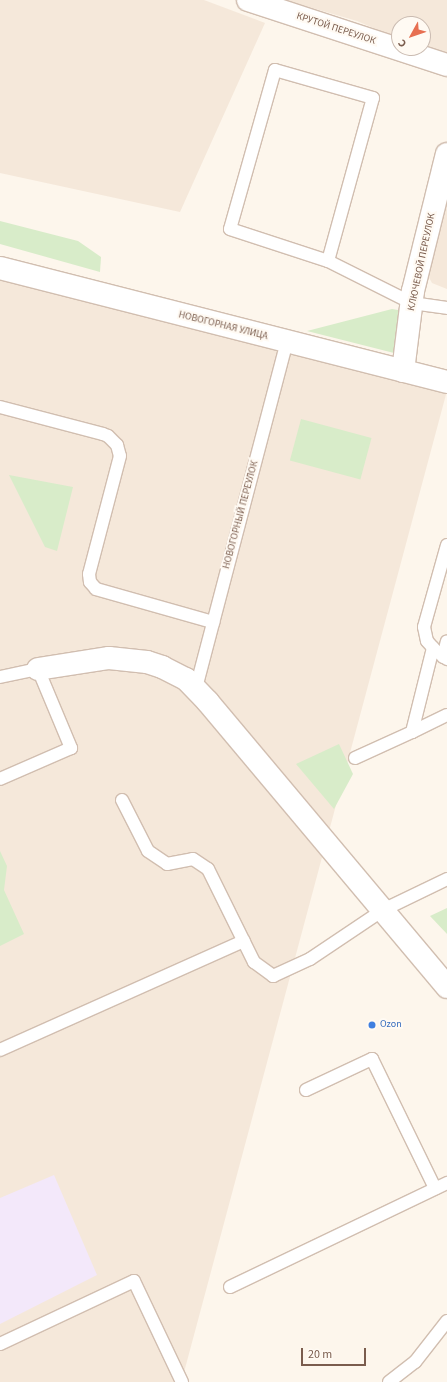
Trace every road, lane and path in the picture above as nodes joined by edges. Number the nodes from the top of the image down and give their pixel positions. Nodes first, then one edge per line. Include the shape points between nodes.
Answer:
1 (248, 0) edge
2 (447, 65) edge
3 (447, 154) edge
4 (328, 261) junction
5 (0, 268) edge
6 (412, 303) junction
7 (447, 308) edge
8 (287, 341) junction
9 (403, 371) junction
10 (447, 382) edge
11 (0, 407) edge
12 (447, 544) edge
13 (213, 622) junction
14 (447, 641) edge
15 (433, 648) junction
16 (445, 658) edge
17 (38, 669) junction
18 (0, 677) edge
19 (196, 688) junction
20 (447, 715) edge
21 (412, 732) junction
22 (355, 758) dead end
23 (0, 778) edge
24 (122, 800) dead end
25 (447, 879) edge
26 (383, 910) junction
27 (244, 940) junction
28 (447, 987) edge
29 (0, 1050) edge
30 (306, 1090) dead end
31 (447, 1183) edge
32 (435, 1188) junction
33 (230, 1287) dead end
34 (447, 1321) edge
35 (0, 1344) edge
36 (182, 1382) edge
37 (389, 1382) edge

1 - 2 street, КРУТОЙ ПЕРЕУЛОК
3 - 6 street, КЛЮЧЕВОЙ ПЕРЕУЛОК
4 - 4 lane via 373,98 275,70 230,229
4 - 6 lane
5 - 8 street, НОВОГОРНАЯ УЛИЦА
6 - 7 lane
6 - 9 street, КЛЮЧЕВОЙ ПЕРЕУЛОК
8 - 9 street, НОВОГОРНАЯ УЛИЦА
8 - 13 lane, НОВОГОРНЫЙ ПЕРЕУЛОК
9 - 10 street, НОВОГОРНАЯ УЛИЦА
11 - 13 lane via 103,434 117,445 120,456 89,574 90,582 96,589
12 - 15 lane via 424,627 427,641
13 - 19 lane, НОВОГОРНЫЙ ПЕРЕУЛОК
14 - 16 lane
15 - 16 lane
15 - 21 lane
17 - 18 lane
17 - 19 street via 109,658 147,662 174,672
17 - 23 lane via 71,748
19 - 26 street
20 - 21 lane
21 - 22 lane
24 - 27 lane via 148,851 167,864 193,859 208,868
25 - 26 lane
26 - 27 lane via 310,959 273,976 254,962
26 - 28 street
27 - 29 lane
30 - 32 lane via 372,1059
31 - 32 lane
32 - 33 lane
34 - 37 lane via 415,1362
35 - 36 lane via 134,1281

